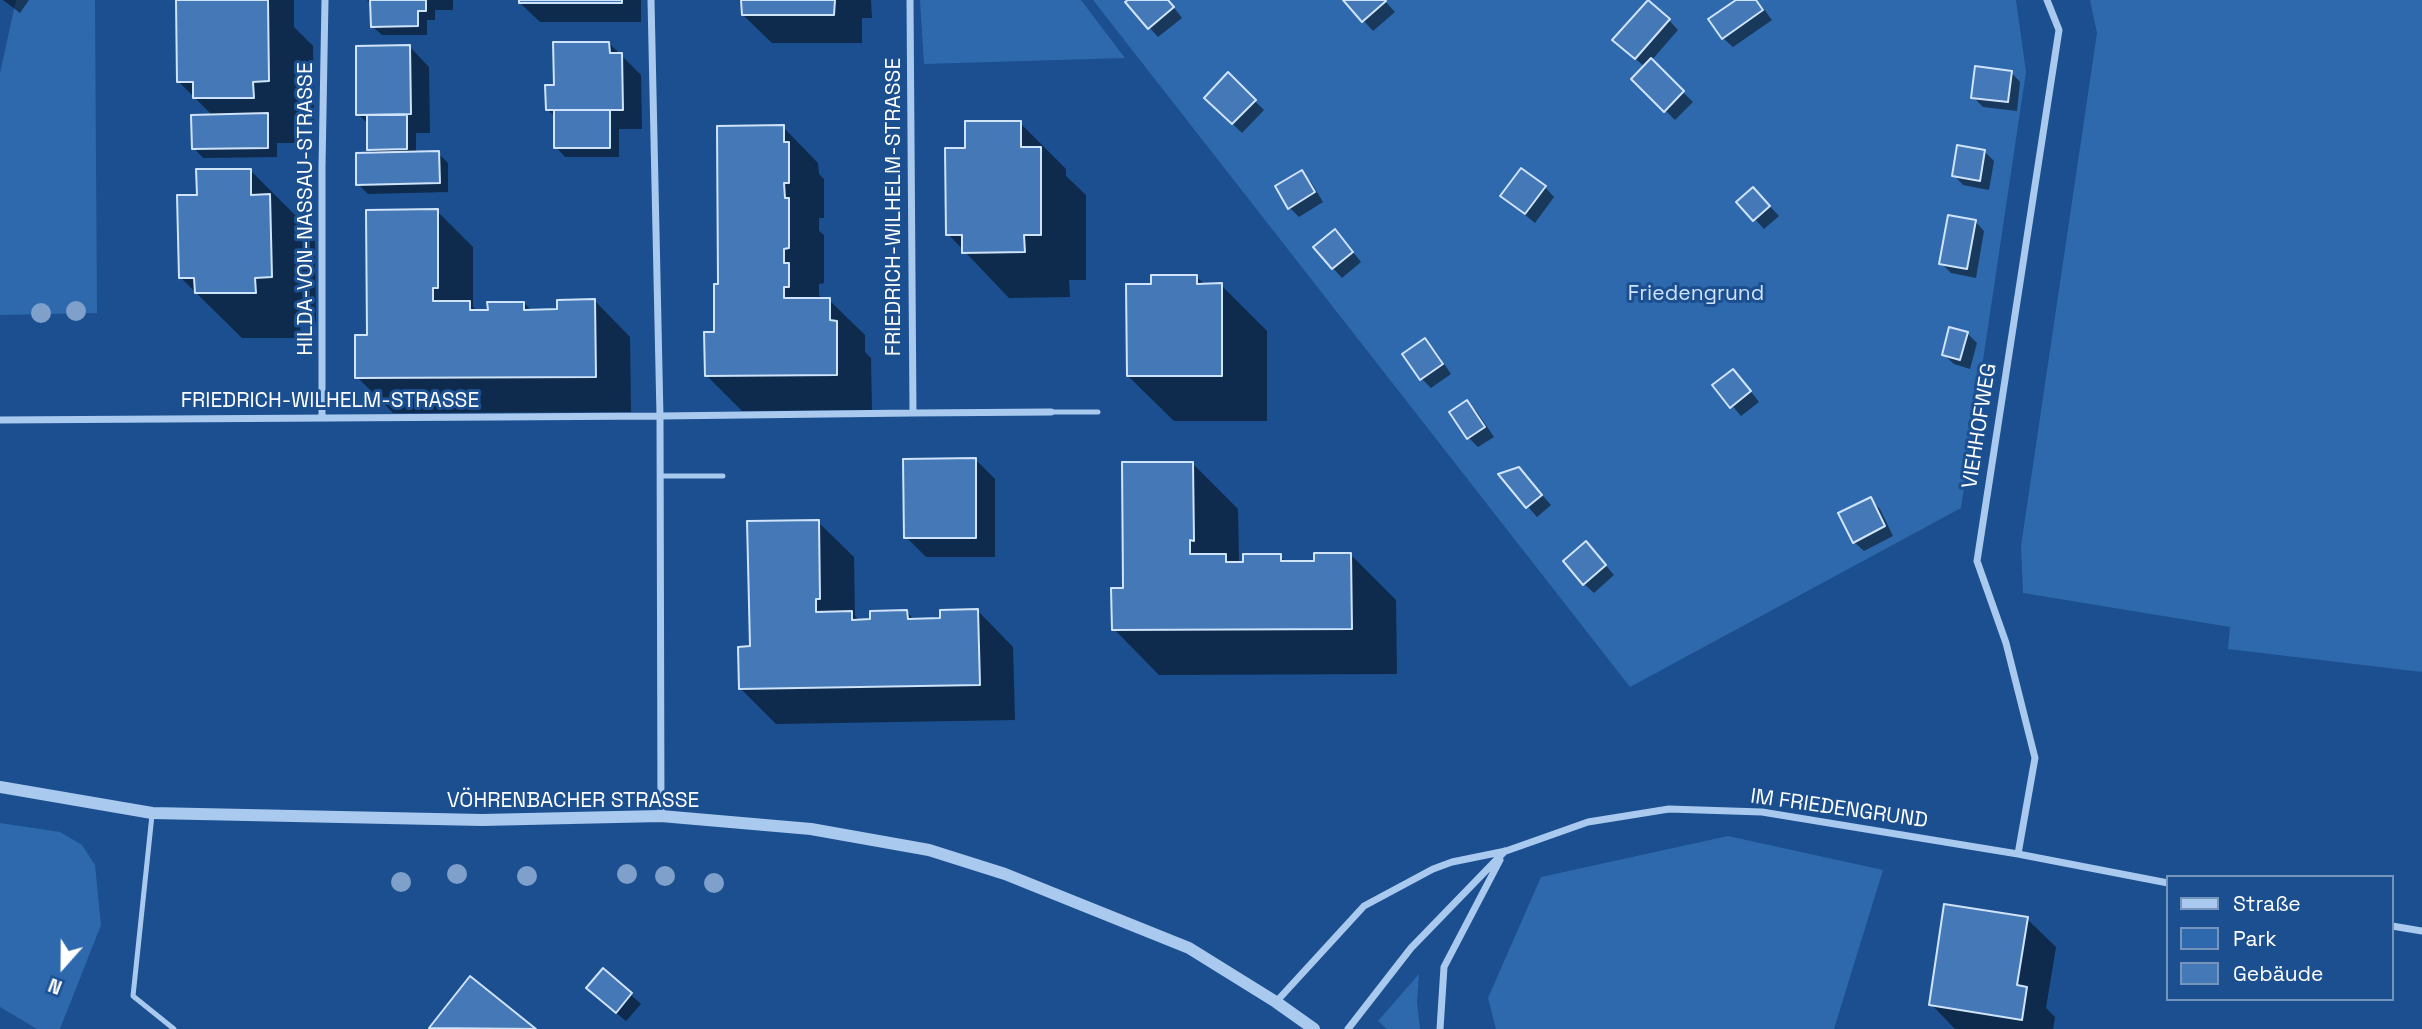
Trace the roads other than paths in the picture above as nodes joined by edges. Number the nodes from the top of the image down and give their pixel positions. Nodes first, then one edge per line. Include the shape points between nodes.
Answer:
1 (326, 0) edge
2 (651, 0) edge
3 (911, 0) edge
4 (2047, 0) edge
5 (1051, 412) joint
6 (1098, 412) dead end
7 (913, 413) junction
8 (660, 416) junction
9 (322, 418) junction
10 (0, 420) edge
11 (661, 476) junction
12 (723, 476) dead end
13 (0, 787) edge
14 (152, 813) junction
15 (661, 817) junction
16 (1506, 851) junction
17 (2018, 854) junction
18 (2166, 883) edge
19 (2394, 926) edge
20 (2422, 931) edge
21 (1276, 1002) junction
22 (174, 1029) edge
23 (1314, 1029) edge
24 (1348, 1029) edge
25 (1440, 1029) edge

1 - 9 street, HILDA-VON-NASSAU-STRASSE
2 - 8 street
3 - 7 street, FRIEDRICH-WILHELM-STRASSE
4 - 17 street, VIEHHOFWEG via 2059,30 1977,561 2006,643 2035,758
5 - 6 lane
5 - 7 street, FRIEDRICH-WILHELM-STRASSE
7 - 8 street, FRIEDRICH-WILHELM-STRASSE
8 - 9 street, FRIEDRICH-WILHELM-STRASSE
8 - 11 street
9 - 10 street, FRIEDRICH-WILHELM-STRASSE
11 - 12 lane
11 - 15 street
13 - 14 street, VÖHRENBACHER STRASSE
14 - 15 street, VÖHRENBACHER STRASSE via 482,820
14 - 22 lane via 132,996
15 - 21 street, VÖHRENBACHER STRASSE via 811,829 929,850 1005,874 1189,948
16 - 17 street, IM FRIEDENGRUND via 1588,822 1669,809 1762,812
16 - 21 street, IM FRIEDENGRUND via 1433,869 1364,906
16 - 24 street, IM FRIEDENGRUND via 1411,948
16 - 25 street via 1444,967
17 - 18 street, IM FRIEDENGRUND
19 - 20 street
21 - 23 street, VÖHRENBACHER STRASSE

